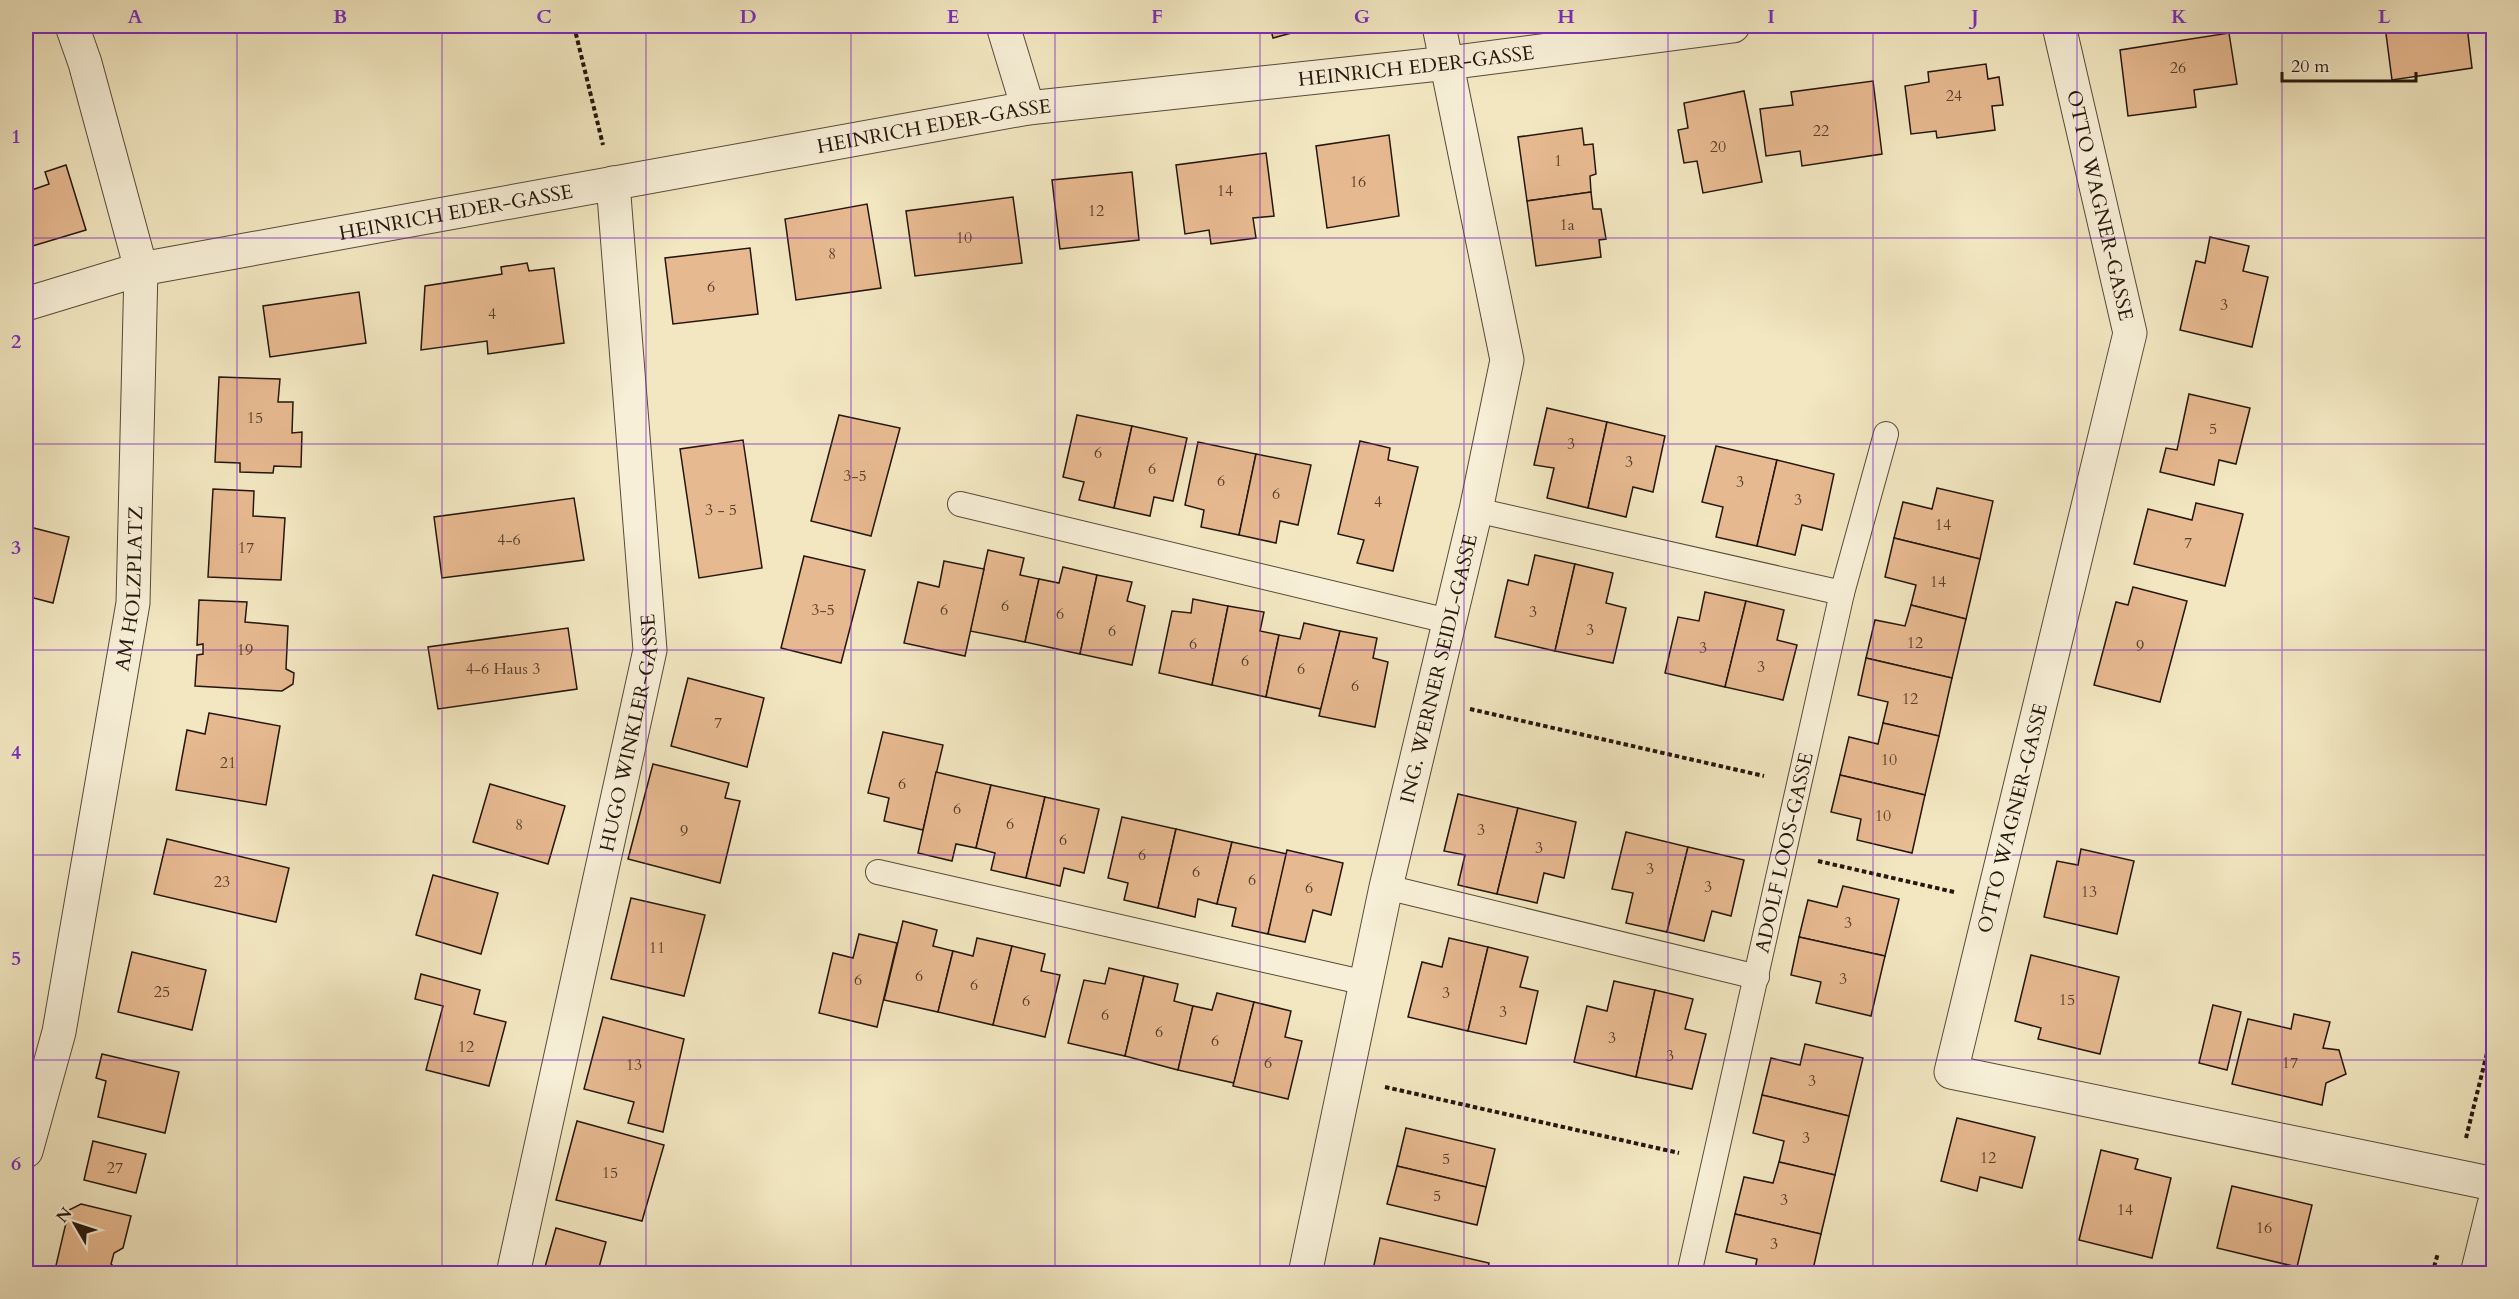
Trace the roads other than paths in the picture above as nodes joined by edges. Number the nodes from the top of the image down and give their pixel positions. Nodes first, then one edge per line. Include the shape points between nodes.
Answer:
1 (72, 26) edge
2 (1003, 26) edge
3 (1439, 26) edge
4 (1733, 26) edge
5 (2059, 26) edge
6 (1448, 63) junction
7 (1028, 108) junction
8 (613, 183) junction
9 (141, 269) junction
10 (26, 304) edge
11 (1886, 434) dead end
12 (960, 504) dead end
13 (1476, 510) junction
14 (1842, 593) junction
15 (1448, 621) junction
16 (878, 872) dead end
17 (1386, 887) junction
18 (1757, 977) junction
19 (1366, 983) junction
20 (26, 1151) edge
21 (2493, 1184) edge
22 (2493, 1205) edge
23 (513, 1274) edge
24 (1305, 1274) edge
25 (1689, 1274) edge
26 (2477, 1274) edge

1 - 9 street, AM HOLZPLATZ
2 - 7 street
3 - 6 street, ING. WERNER SEIDL-GASSE
4 - 6 street, HEINRICH EDER-GASSE
5 - 21 street, OTTO WAGNER-GASSE via 2130,333 1951,1072
6 - 7 street, HEINRICH EDER-GASSE
6 - 13 street, ING. WERNER SEIDL-GASSE via 1507,360
7 - 8 street, HEINRICH EDER-GASSE
8 - 9 street, HEINRICH EDER-GASSE
8 - 23 street, HUGO WINKLER-GASSE via 650,650
9 - 10 street, HEINRICH EDER-GASSE
9 - 20 street, AM HOLZPLATZ via 133,603 59,1032
11 - 14 lane, ADOLF LOOS-GASSE
12 - 15 lane
13 - 14 lane
13 - 15 street, ING. WERNER SEIDL-GASSE
14 - 18 lane, ADOLF LOOS-GASSE
15 - 17 street, ING. WERNER SEIDL-GASSE
16 - 19 lane
17 - 18 lane
17 - 19 street, ING. WERNER SEIDL-GASSE
18 - 25 lane, ADOLF LOOS-GASSE
19 - 24 street, ING. WERNER SEIDL-GASSE
22 - 26 street

